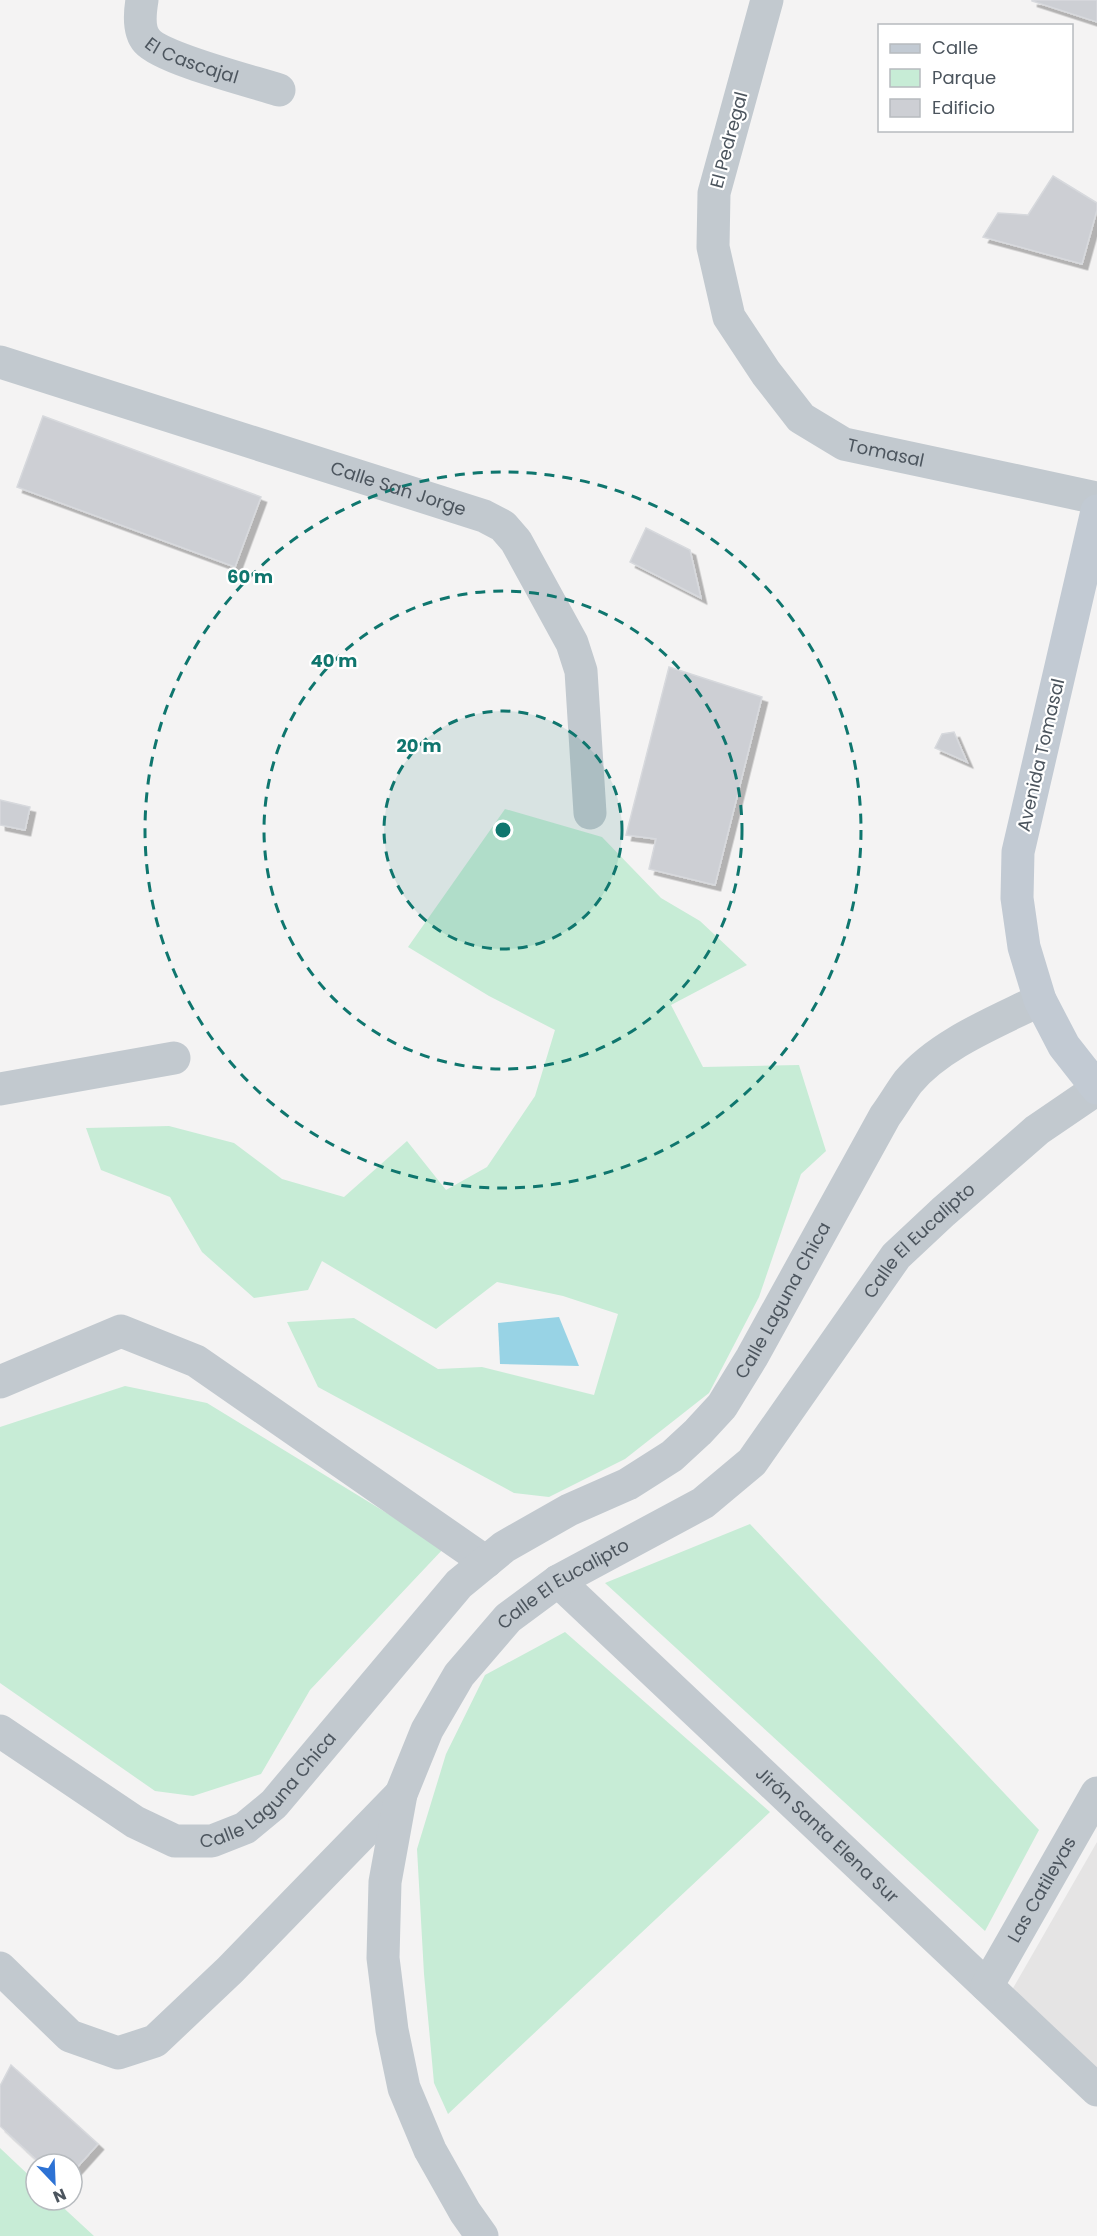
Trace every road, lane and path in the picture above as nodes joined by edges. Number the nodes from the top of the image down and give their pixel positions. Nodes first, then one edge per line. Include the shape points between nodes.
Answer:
1 (142, 0) edge
2 (767, 0) edge
3 (279, 90) dead end
4 (729, 317) joint
5 (0, 362) edge
6 (1097, 498) edge
7 (1097, 511) edge
8 (590, 813) dead end
9 (1040, 999) junction
10 (174, 1058) dead end
11 (0, 1089) edge
12 (1097, 1089) edge
13 (0, 1382) edge
14 (486, 1562) junction
15 (558, 1581) junction
16 (0, 1731) edge
17 (1097, 1792) edge
18 (401, 1794) junction
19 (0, 1968) edge
20 (987, 1986) junction
21 (1097, 2090) edge
22 (482, 2236) edge

1 - 3 street, El Cascajal via 139,15 145,39 162,53
2 - 4 street, El Pedregal via 714,193 713,248
4 - 6 street, Tomasal via 801,418 844,444
5 - 8 street, Calle San Jorge via 484,516 503,526 516,541 572,643 580,671
7 - 9 street, Avenida Tomasal via 1018,852 1017,898 1024,947
9 - 12 street, Avenida Tomasal via 1064,1046
9 - 14 street, Calle Laguna Chica via 964,1038 909,1081 885,1116 752,1357 722,1406 698,1432 672,1456 628,1484 569,1510 504,1547
10 - 11 street
12 - 15 street, Calle El Eucalipto via 1037,1130 896,1256 752,1462 703,1503
13 - 14 street via 121,1331 196,1361
14 - 16 street, Calle Laguna Chica via 459,1584 274,1804 245,1828 212,1841 176,1840 135,1822
15 - 18 street, Calle El Eucalipto via 508,1617 459,1675 427,1730
15 - 20 street, Jirón Santa Elena Sur
17 - 20 street, Las Catileyas
18 - 19 street via 230,1970 155,2041 118,2053 70,2036
18 - 22 street, Calle El Eucalipto via 385,1882 383,1958 392,2030 404,2088 430,2150
20 - 21 street, Jirón Santa Elena Sur

